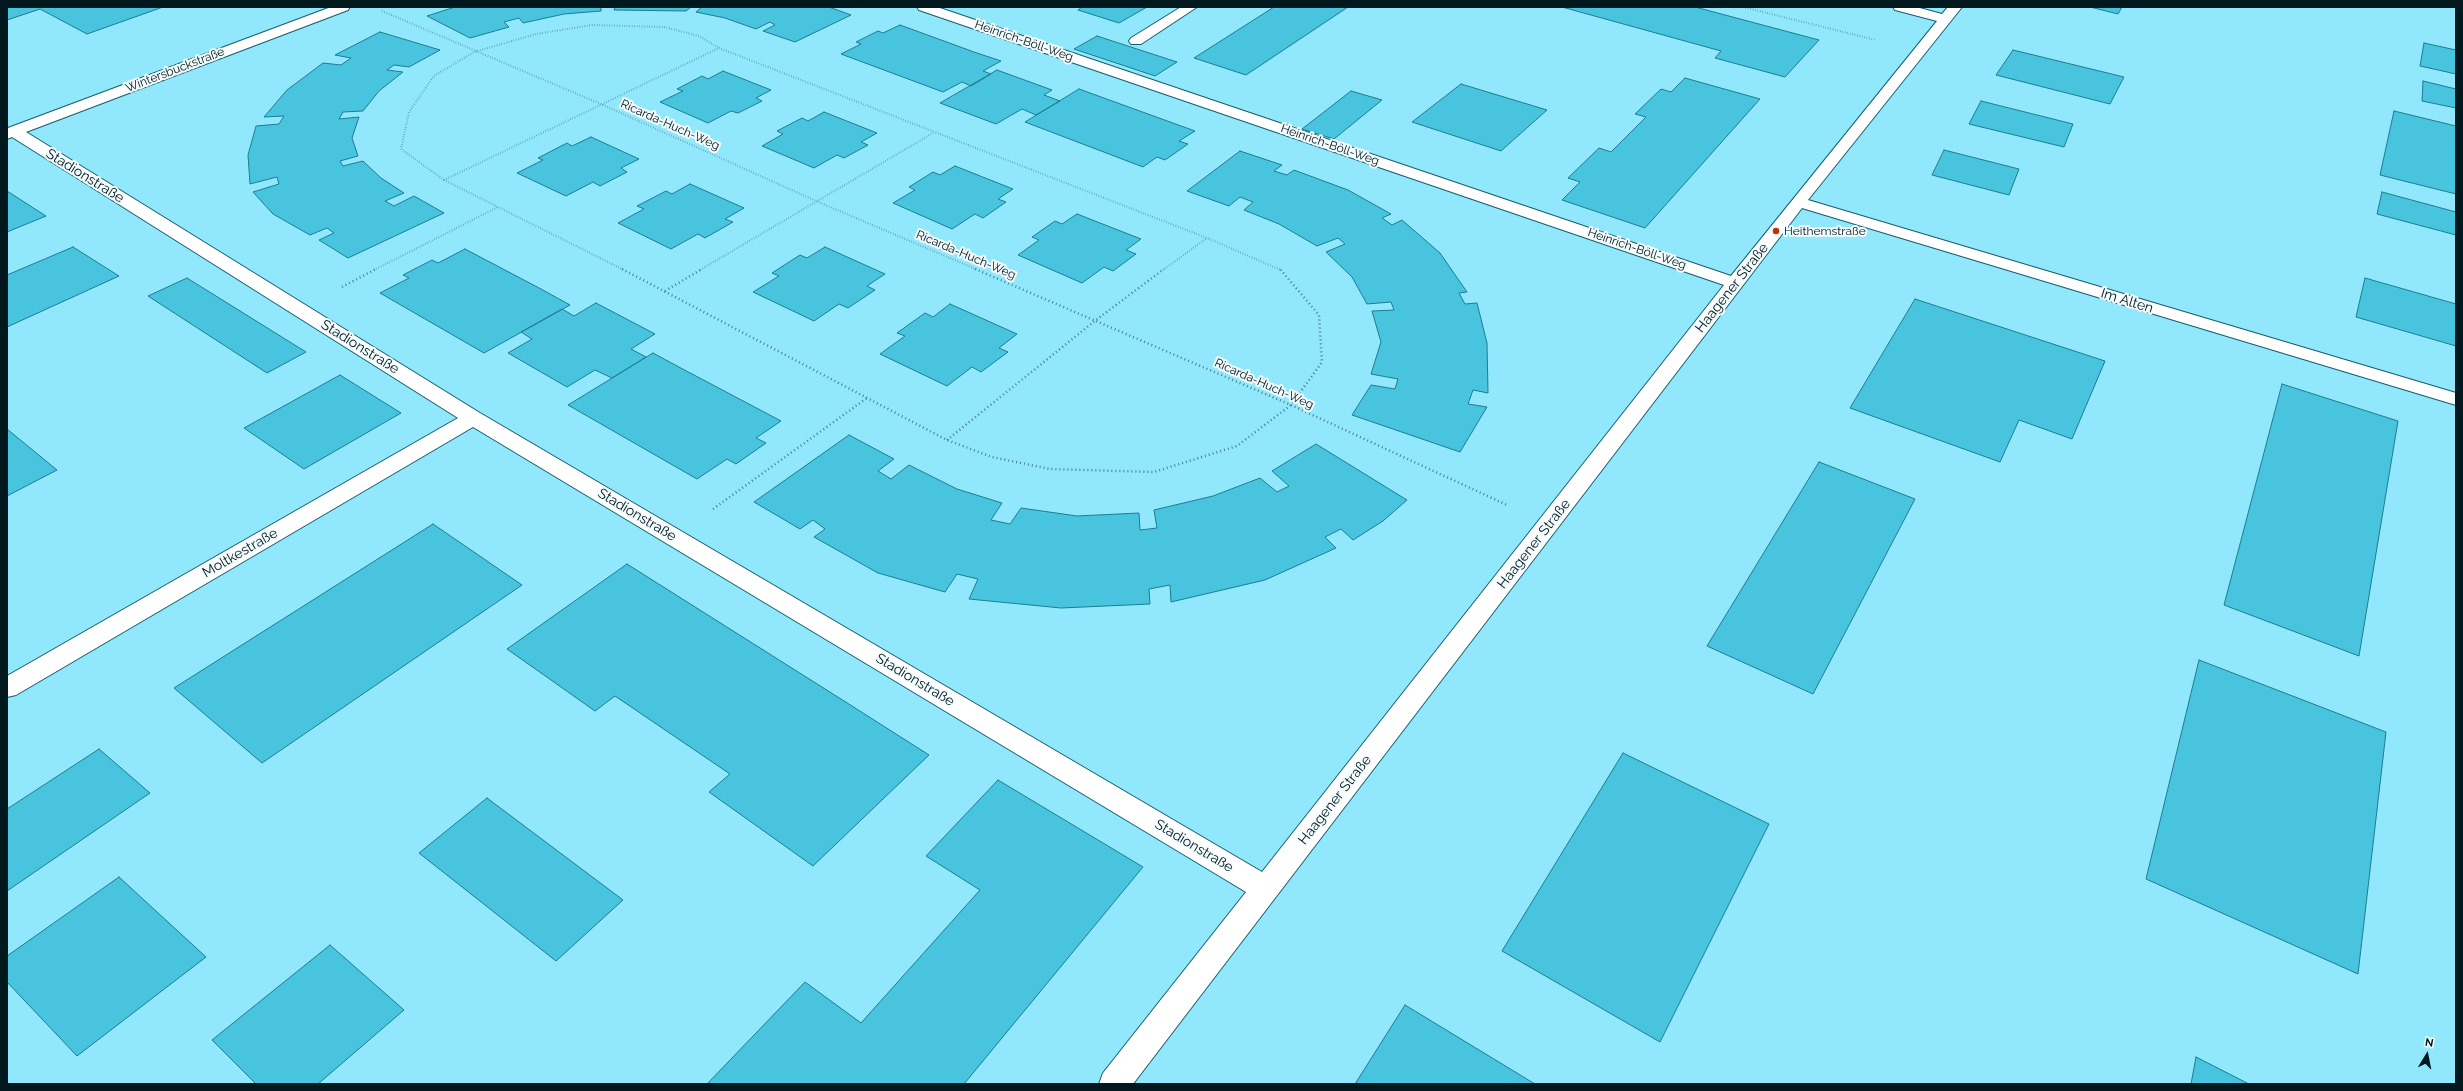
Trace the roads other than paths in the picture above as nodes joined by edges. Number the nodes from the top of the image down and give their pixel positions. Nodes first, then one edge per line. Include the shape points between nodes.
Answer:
1 (343, 7) edge
2 (924, 7) edge
3 (1190, 7) edge
4 (1900, 7) edge
5 (1951, 13) edge
6 (1136, 42) dead end
7 (10, 133) edge
8 (1798, 202) junction
9 (1736, 283) junction
10 (2456, 399) edge
11 (473, 418) junction
12 (7, 688) edge
13 (1266, 889) junction
14 (1114, 1084) edge

1 - 7 street, Wintersbuckstraße
2 - 9 street, Heinrich-Böll-Weg
3 - 6 street
4 - 5 street
5 - 8 street, Haagener Straße
7 - 11 street, Stadionstraße
8 - 9 street, Haagener Straße
8 - 10 street, Im Alten
9 - 13 street, Haagener Straße
11 - 12 street, Moltkestraße
11 - 13 street, Stadionstraße
13 - 14 street, Haagener Straße

